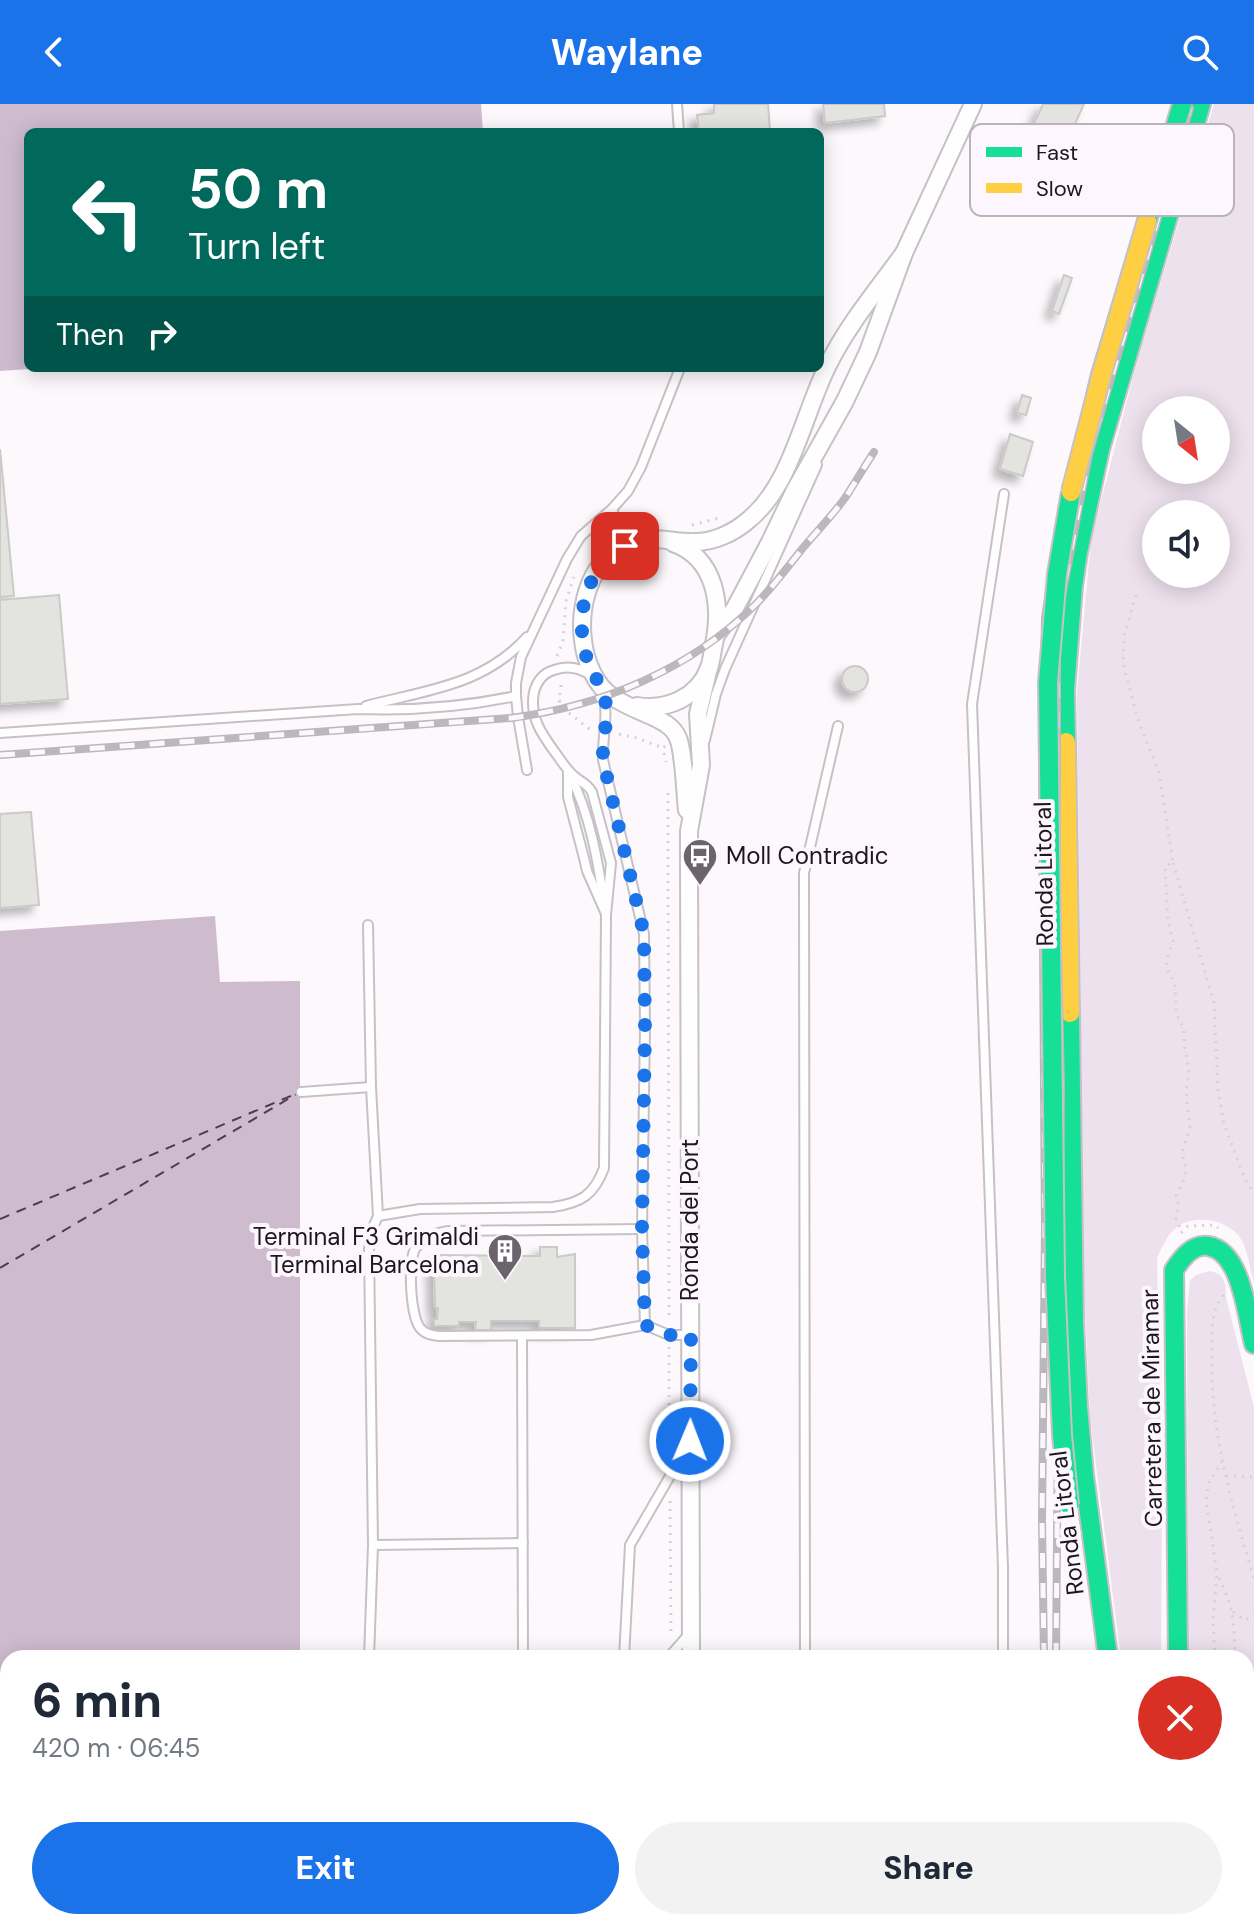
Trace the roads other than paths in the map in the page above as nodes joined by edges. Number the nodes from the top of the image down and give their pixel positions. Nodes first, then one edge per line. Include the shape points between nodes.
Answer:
1 (677, 104) edge
2 (973, 104) edge
3 (1182, 104) edge
4 (1201, 104) edge
5 (1176, 124) edge
6 (1195, 124) edge
7 (679, 128) edge
8 (1149, 216) edge
9 (1168, 216) edge
10 (904, 253) junction
11 (678, 372) edge
12 (839, 415) junction
13 (1004, 494) dead end
14 (612, 509) junction
15 (664, 540) junction
16 (625, 546) junction
17 (533, 631) junction
18 (717, 634) junction
19 (709, 667) junction
20 (596, 678) junction
21 (516, 696) junction
22 (623, 702) junction
23 (358, 709) junction
24 (838, 726) dead end
25 (0, 733) edge
26 (701, 765) junction
27 (527, 770) dead end
28 (568, 770) junction
29 (689, 831) junction
30 (606, 915) junction
31 (368, 925) dead end
32 (371, 1087) junction
33 (301, 1092) dead end
34 (378, 1216) junction
35 (642, 1229) junction
36 (645, 1325) junction
37 (691, 1335) junction
38 (522, 1336) junction
39 (1254, 1344) edge
40 (690, 1441) junction
41 (1080, 1525) junction
42 (523, 1543) junction
43 (373, 1545) junction
44 (1086, 1628) dead end
45 (691, 1633) junction
46 (369, 1650) edge
47 (523, 1650) edge
48 (624, 1650) edge
49 (675, 1650) edge
50 (691, 1650) edge
51 (805, 1650) edge
52 (1003, 1650) edge
53 (1090, 1650) edge
54 (1106, 1650) edge
55 (1178, 1650) edge

1 - 7 lane
2 - 10 street
3 - 5 main road, Ronda Litoral, bridge
4 - 6 main road, Ronda Litoral
8 - 41 main road, Ronda Litoral, bridge via 1081,449 1051,630 1055,1262 1062,1435
9 - 41 main road, Ronda Litoral via 1100,449 1078,552 1065,690
10 - 12 street
10 - 15 street via 837,347 768,500 745,523 720,537
11 - 14 lane via 641,467
12 - 18 street
12 - 26 lane via 725,669
13 - 52 lane via 972,704
14 - 16 lane
14 - 17 lane via 581,536
15 - 16 street
15 - 18 street via 691,553 708,572 717,598
16 - 20 street via 605,560 585,598 583,642
17 - 21 lane via 521,657
17 - 23 lane via 502,660 461,682
18 - 19 street
19 - 22 street via 698,687 675,703 654,707
19 - 26 street via 698,714
20 - 22 street via 610,696
20 - 28 lane via 578,668 563,668 545,673 536,685 536,722
20 - 35 lane via 606,710 603,760 644,934
21 - 23 lane via 405,711
21 - 27 lane
22 - 29 street via 664,722 678,737
23 - 25 lane
24 - 51 lane via 804,873
26 - 29 street
28 - 30 lane via 577,834
28 - 30 lane via 592,792 611,863
29 - 37 street, Ronda del Port
30 - 34 lane via 604,1168 599,1182 587,1196 553,1207 420,1209
31 - 32 lane
32 - 33 lane
32 - 34 lane
34 - 43 lane via 369,1250
35 - 36 lane
35 - 38 lane via 448,1231 435,1233 415,1249 413,1310 421,1329 438,1336
36 - 37 lane via 669,1335
36 - 38 lane via 591,1335
37 - 40 street, Ronda del Port
38 - 42 lane
39 - 55 main road, Carretera de Miramar via 1230,1259 1216,1247 1201,1245 1184,1254 1174,1270
40 - 45 street, Ronda del Port
40 - 48 lane via 630,1545
41 - 54 main road, Ronda Litoral
42 - 43 lane
42 - 47 lane
43 - 46 lane
44 - 53 main road, Ronda Litoral
45 - 49 lane
45 - 50 street, Ronda del Port

